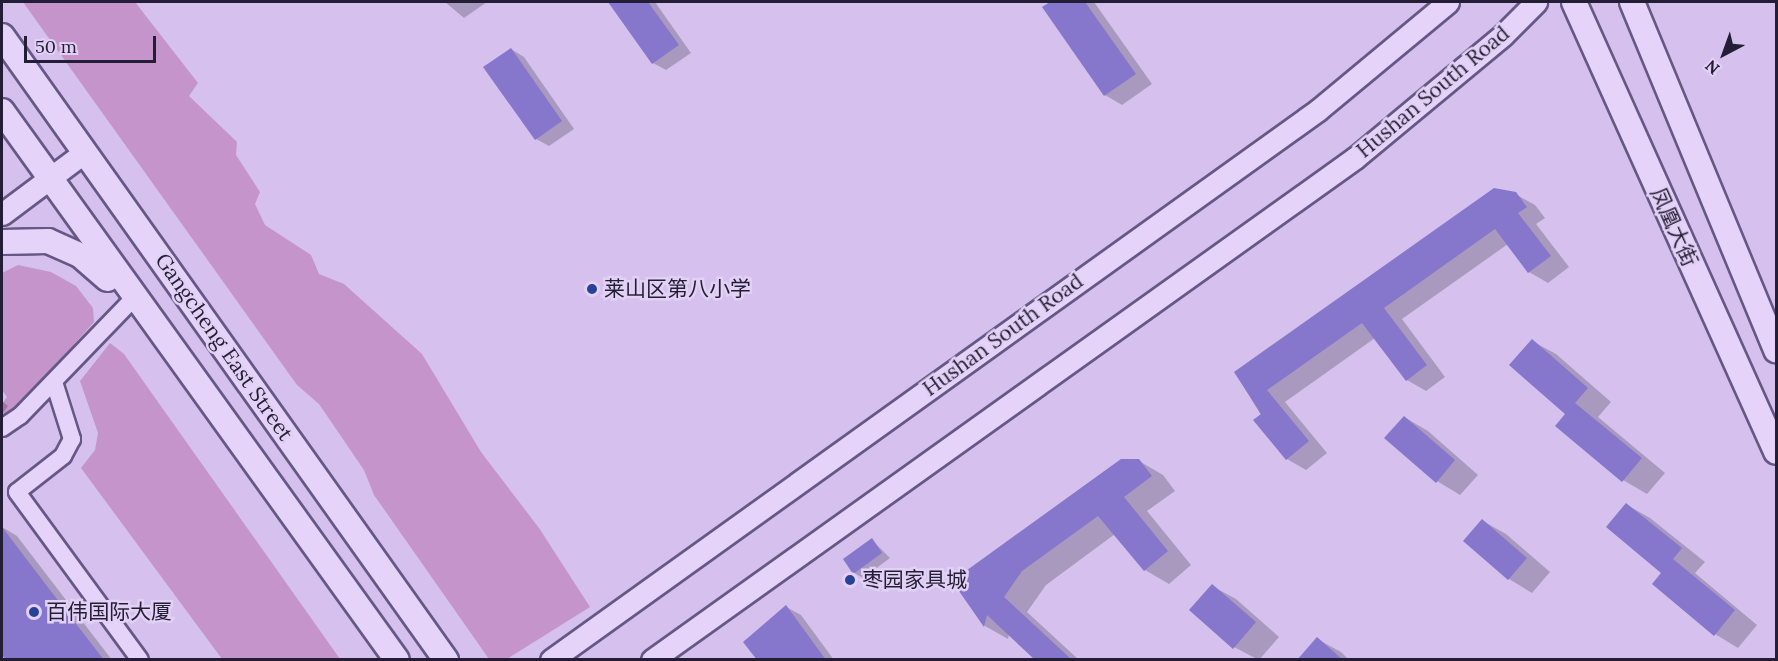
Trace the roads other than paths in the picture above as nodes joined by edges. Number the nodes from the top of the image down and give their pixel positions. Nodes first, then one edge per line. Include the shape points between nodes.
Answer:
1 (1448, 2) edge
2 (1536, 2) edge
3 (1574, 2) edge
4 (1632, 2) edge
5 (2, 36) edge
6 (2, 111) edge
7 (86, 152) junction
8 (48, 180) junction
9 (2, 214) edge
10 (2, 242) edge
11 (138, 305) junction
12 (1776, 350) edge
13 (54, 382) junction
14 (2, 428) edge
15 (1776, 452) edge
16 (140, 660) edge
17 (397, 660) edge
18 (446, 660) edge
19 (551, 660) edge
20 (652, 660) edge

1 - 19 street, Hushan South Road via 1308,117
2 - 20 street, Hushan South Road via 1503,35 1355,158
3 - 15 main road, 凤凰大街
4 - 12 main road
5 - 7 main road, Gangcheng East Street
6 - 8 main road, Gangcheng East Street
7 - 8 street
7 - 18 main road, Gangcheng East Street
8 - 9 street
8 - 11 main road, Gangcheng East Street
10 - 11 main road via 48,242 81,256
11 - 13 street
11 - 17 main road, Gangcheng East Street
13 - 14 street
13 - 16 street via 72,439 63,456 17,492

